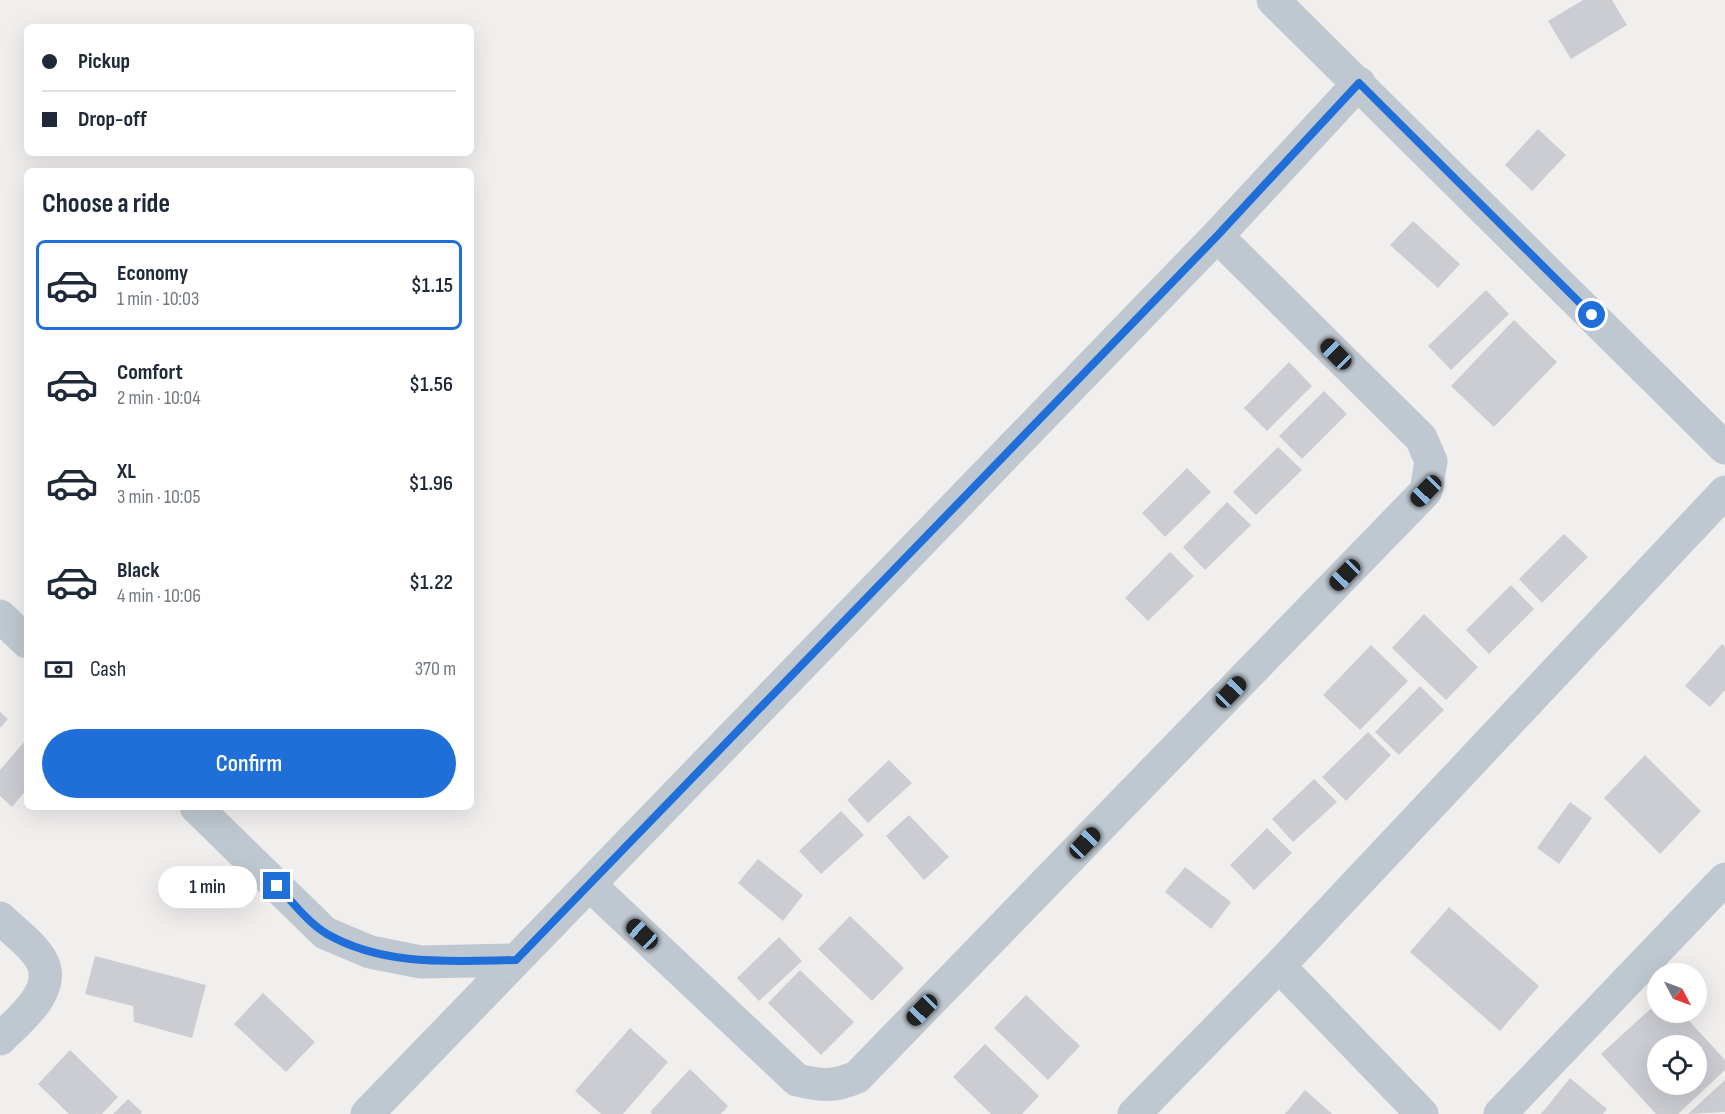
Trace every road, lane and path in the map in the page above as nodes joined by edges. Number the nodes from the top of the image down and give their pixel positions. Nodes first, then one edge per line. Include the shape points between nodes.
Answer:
1 (1273, 0) edge
2 (1359, 83) junction
3 (1217, 236) junction
4 (1725, 448) edge
5 (1725, 492) edge
6 (0, 616) edge
7 (24, 639) edge
8 (199, 810) edge
9 (1725, 879) edge
10 (590, 885) junction
11 (0, 918) edge
12 (516, 960) junction
13 (1279, 966) junction
14 (0, 1040) edge
15 (367, 1114) edge
16 (1134, 1114) edge
17 (1422, 1114) edge
18 (1500, 1114) edge

1 - 2 street
2 - 3 street
2 - 4 street
3 - 10 street
3 - 10 street via 1421,438 1431,461 1426,491 857,1077 837,1085 797,1080
5 - 13 street
6 - 7 street
8 - 12 street via 325,933 370,952 421,962
9 - 18 street
10 - 12 street
11 - 14 street via 40,956 44,981 39,998
12 - 15 street
13 - 16 street
13 - 17 street

